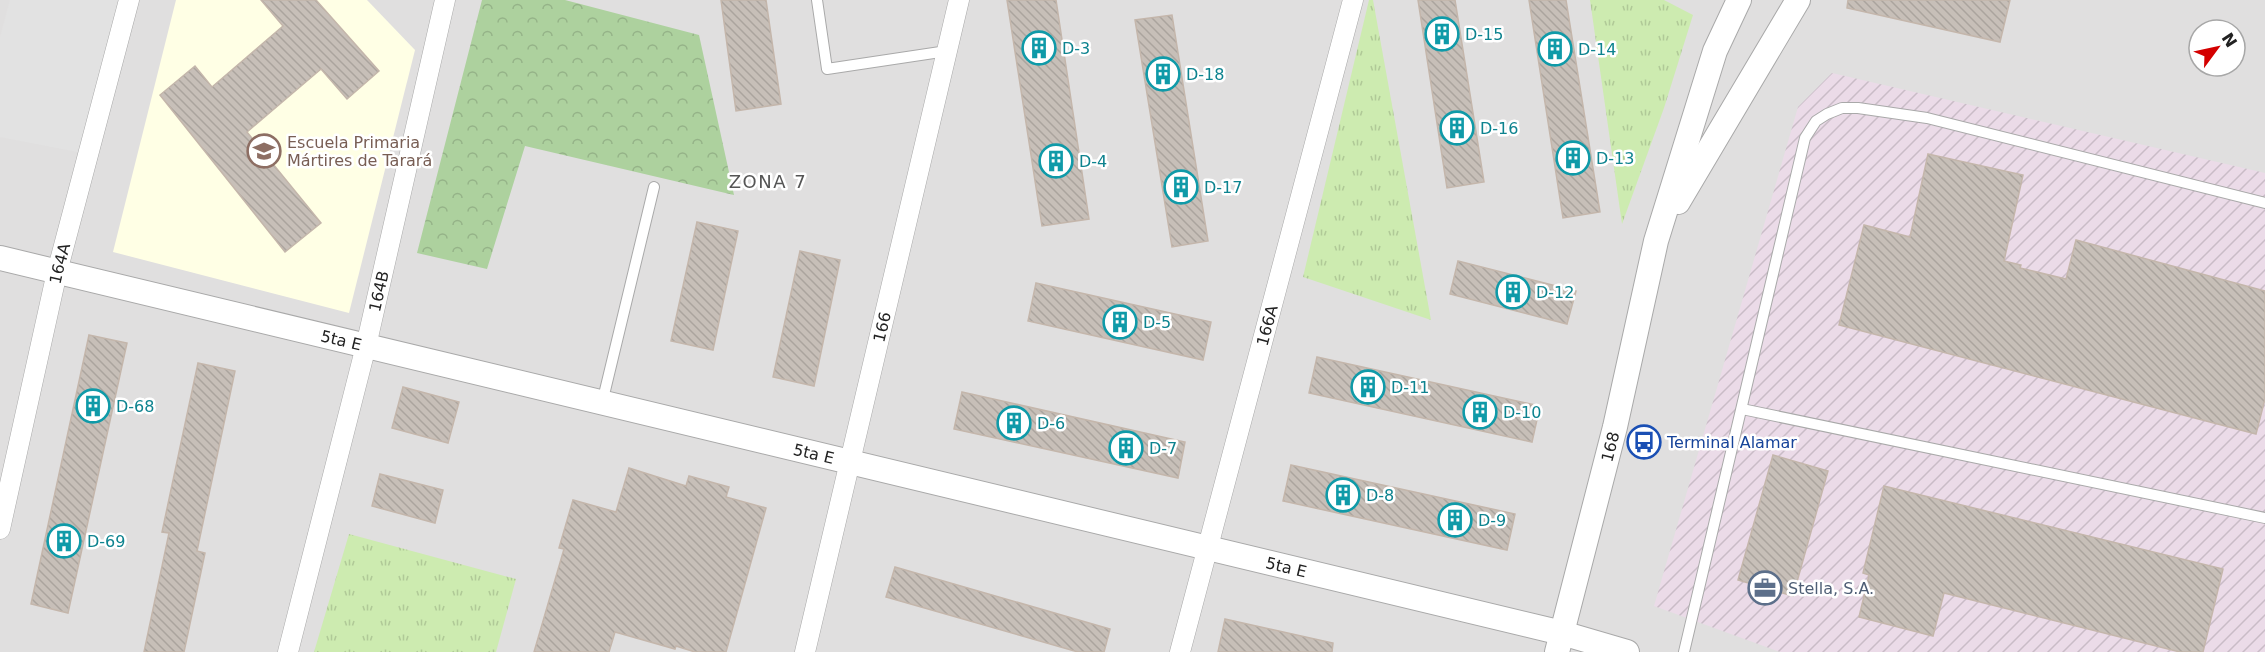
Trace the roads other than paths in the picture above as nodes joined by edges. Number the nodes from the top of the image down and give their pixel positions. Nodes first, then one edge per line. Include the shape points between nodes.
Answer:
1 (129, 0) edge
2 (445, 0) edge
3 (818, 0) edge
4 (959, 0) edge
5 (1353, 0) edge
6 (1739, 0) edge
7 (1798, 0) edge
8 (947, 51) junction
9 (654, 187) dead end
10 (2265, 203) edge
11 (1656, 241) junction
12 (0, 258) edge
13 (57, 272) junction
14 (366, 346) junction
15 (602, 403) junction
16 (1742, 409) junction
17 (851, 462) junction
18 (2265, 518) edge
19 (0, 529) edge
20 (1207, 548) junction
21 (1559, 643) edge
22 (288, 652) edge
23 (805, 652) edge
24 (1180, 652) edge
25 (1627, 652) edge
26 (1684, 652) edge

1 - 13 street, 164A
2 - 14 street, 164B
3 - 8 lane via 827,69
4 - 8 street, 166
5 - 20 street, 166A
6 - 11 street, 168 via 1715,51
7 - 11 street, 168
8 - 17 street, 166
9 - 15 lane
10 - 16 lane via 1927,118 1842,108 1816,121 1805,138
11 - 21 street, 168 via 1615,427
12 - 13 street, 5ta E
13 - 14 street, 5ta E
13 - 19 street, 164A
14 - 15 street, 5ta E
14 - 22 street, 164B
15 - 17 street, 5ta E
16 - 18 lane
16 - 26 lane
17 - 20 street, 5ta E
17 - 23 street, 166
20 - 21 street, 5ta E
20 - 24 street, 166A
21 - 25 street, 5ta E

